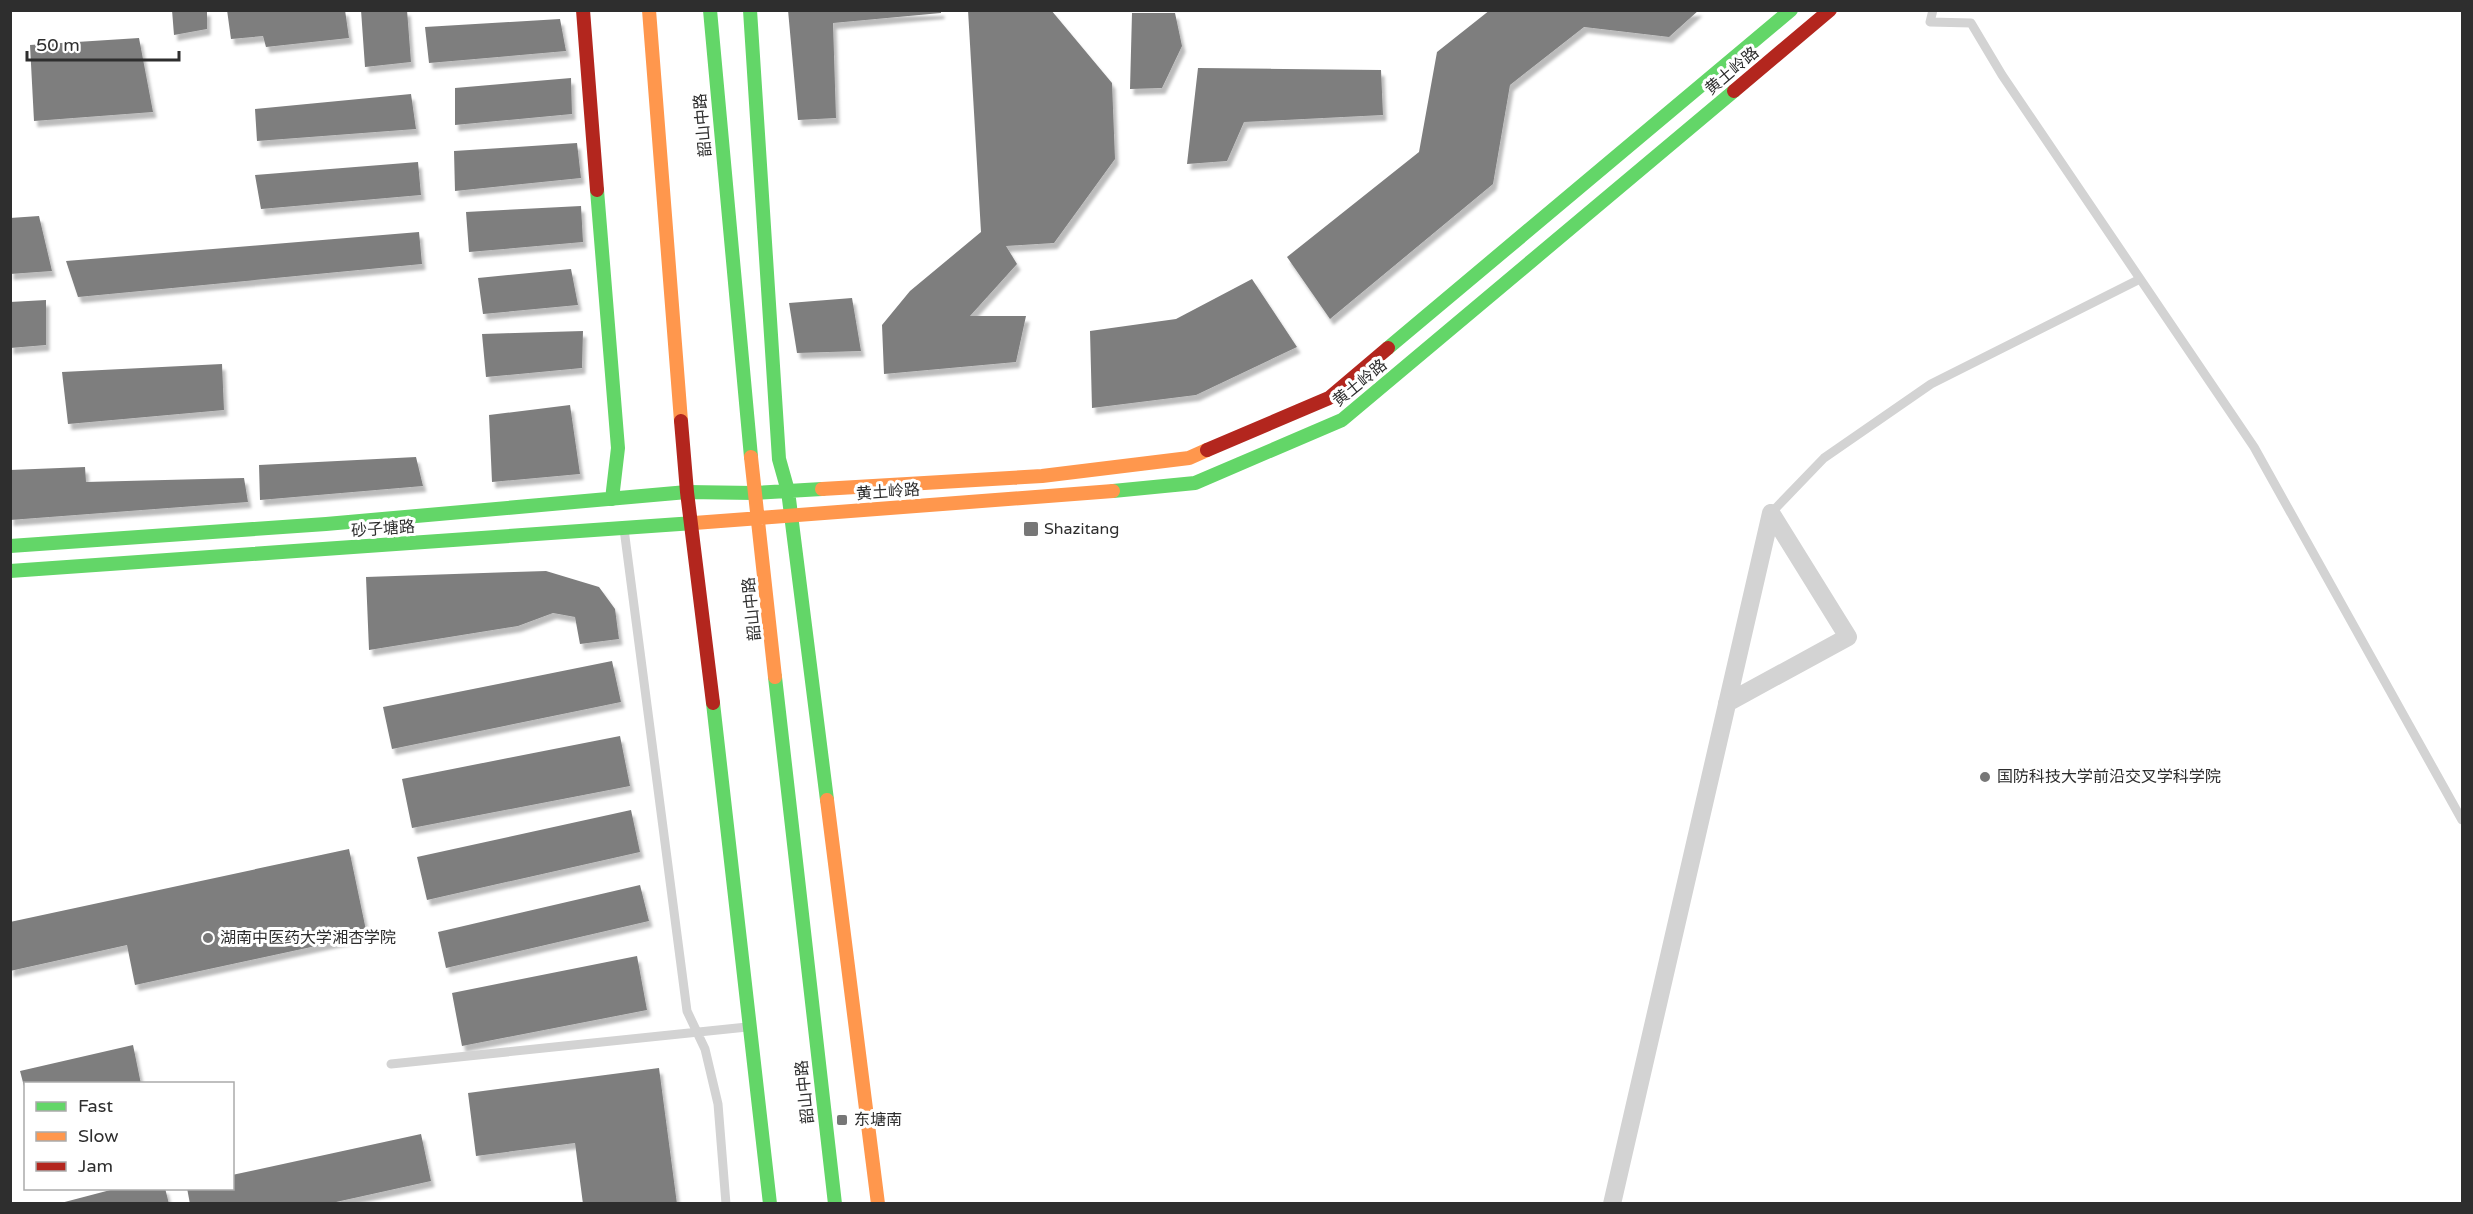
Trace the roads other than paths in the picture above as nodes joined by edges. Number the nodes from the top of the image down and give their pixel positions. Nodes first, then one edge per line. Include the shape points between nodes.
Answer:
1 (583, 10) edge
2 (649, 10) edge
3 (710, 10) edge
4 (750, 10) edge
5 (1791, 10) edge
6 (1830, 10) edge
7 (1933, 10) edge
8 (2140, 279) junction
9 (788, 491) junction
10 (687, 492) junction
11 (754, 493) junction
12 (612, 499) junction
13 (1771, 513) junction
14 (790, 516) junction
15 (758, 518) junction
16 (693, 522) junction
17 (623, 527) junction
18 (10, 546) edge
19 (10, 571) edge
20 (1727, 703) junction
21 (2463, 820) edge
22 (749, 1027) junction
23 (697, 1032) junction
24 (392, 1064) dead end
25 (726, 1203) edge
26 (770, 1203) edge
27 (835, 1203) edge
28 (878, 1203) edge
29 (1612, 1203) edge

1 - 12 street via 618,448
2 - 10 street
3 - 11 street, 韶山中路
4 - 9 street via 779,459
5 - 9 street, 黄土岭路 via 1329,398 1189,458 1042,476
6 - 14 street, 黄土岭路 via 1342,420 1195,483
7 - 8 lane via 1930,22 1971,23
8 - 13 lane via 1931,384 1824,458
8 - 21 lane via 2254,447
9 - 11 street, 黄土岭路
9 - 14 street
10 - 11 street, 砂子塘路
10 - 12 street, 砂子塘路
10 - 16 street
11 - 15 street, 韶山中路
12 - 18 street, 砂子塘路
13 - 20 street
13 - 20 street via 1848,637
14 - 15 street, 黄土岭路
14 - 28 street
15 - 16 street, 砂子塘路
15 - 27 street, 韶山中路
16 - 17 street, 砂子塘路
16 - 22 street
17 - 19 street, 砂子塘路
17 - 23 lane via 687,1011
20 - 29 street
22 - 23 lane
22 - 26 street
23 - 24 lane
23 - 25 lane via 718,1104

